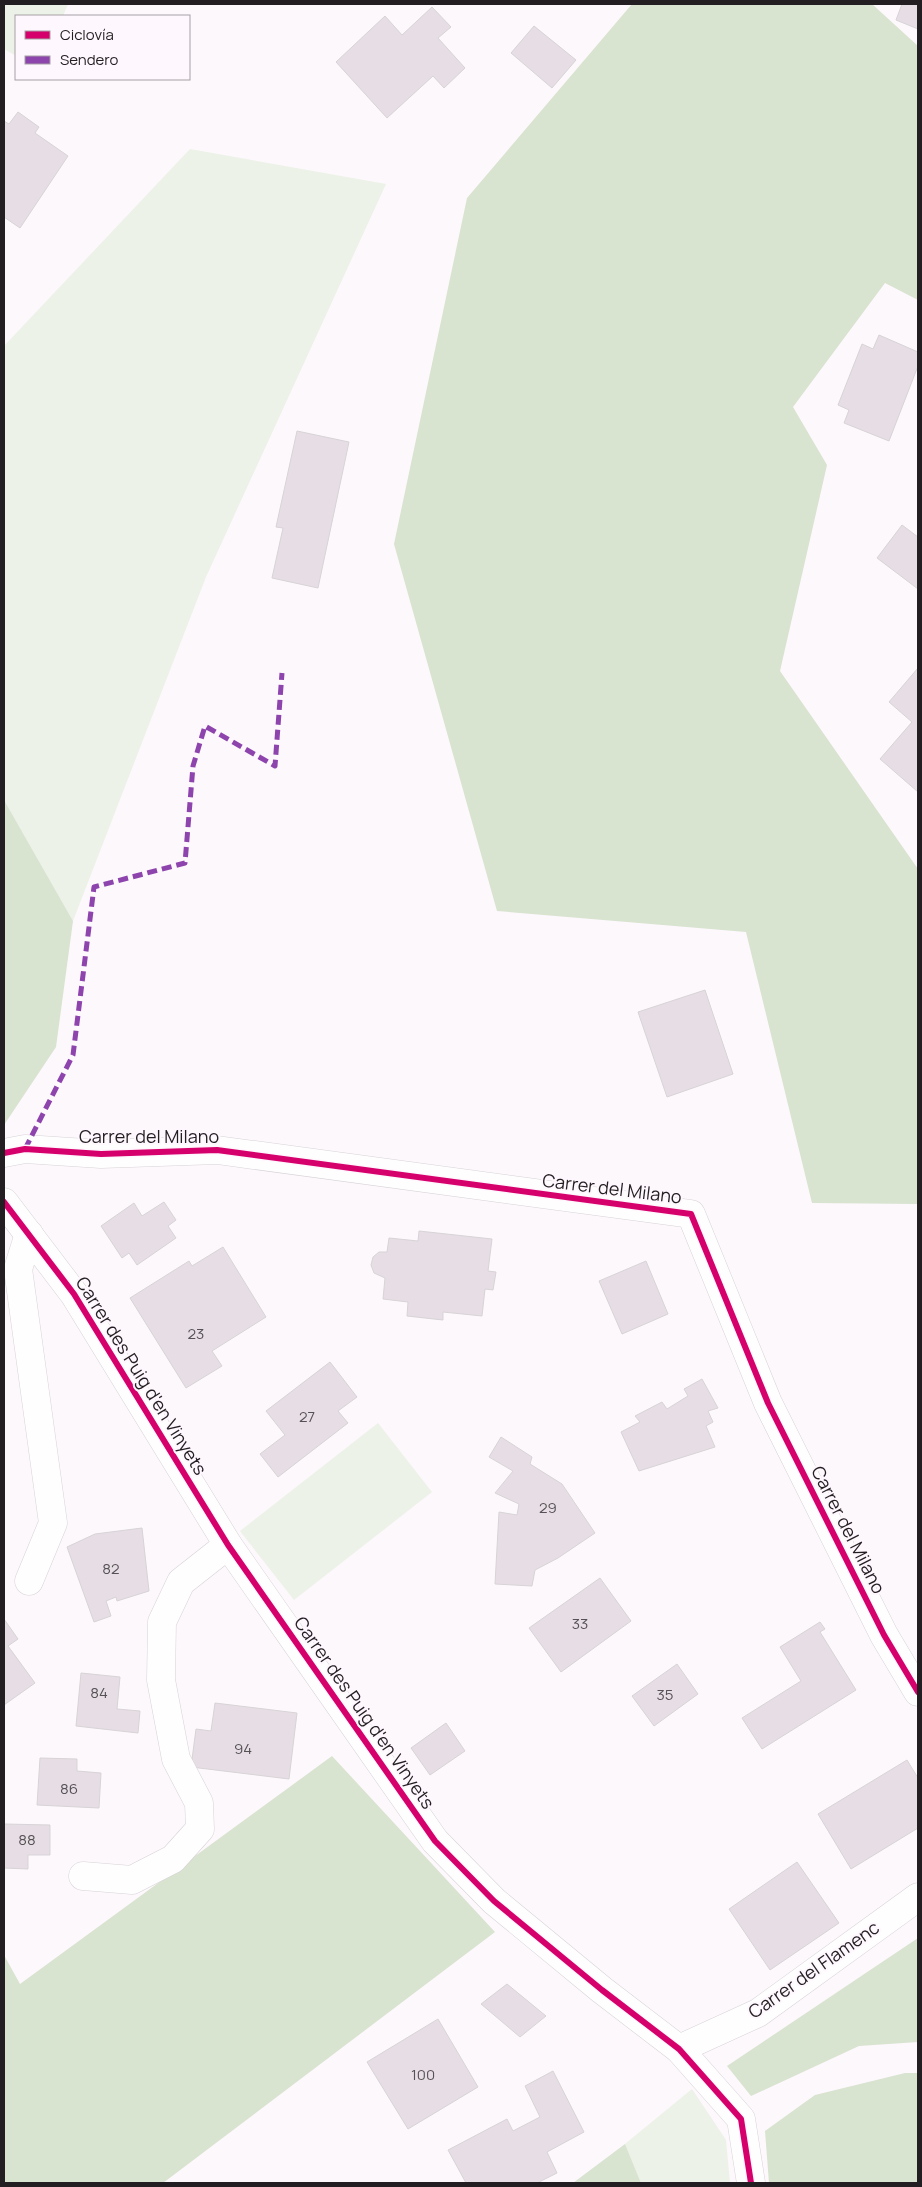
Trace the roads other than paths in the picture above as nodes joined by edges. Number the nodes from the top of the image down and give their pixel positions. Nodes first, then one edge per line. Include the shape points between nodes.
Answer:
1 (4, 1153) edge
2 (4, 1202) edge
3 (29, 1234) junction
4 (228, 1545) junction
5 (29, 1580) dead end
6 (918, 1692) edge
7 (83, 1876) dead end
8 (918, 1897) edge
9 (679, 2049) junction
10 (751, 2183) edge

1 - 6 street, Carrer del Milano via 25,1148 101,1154 217,1150 691,1214 768,1403 884,1635
2 - 3 street, Carrer des Puig d'en Vinyets
3 - 4 street, Carrer des Puig d'en Vinyets via 74,1294
3 - 5 street via 18,1269 53,1524
4 - 7 street via 181,1582 162,1622 161,1680 176,1759 200,1803 200,1829 173,1859 132,1880
4 - 9 street, Carrer des Puig d'en Vinyets via 435,1841 494,1900
8 - 9 street, Carrer del Flamenc via 758,2013
9 - 10 street, Carrer des Puig d'en Vinyets via 741,2119

